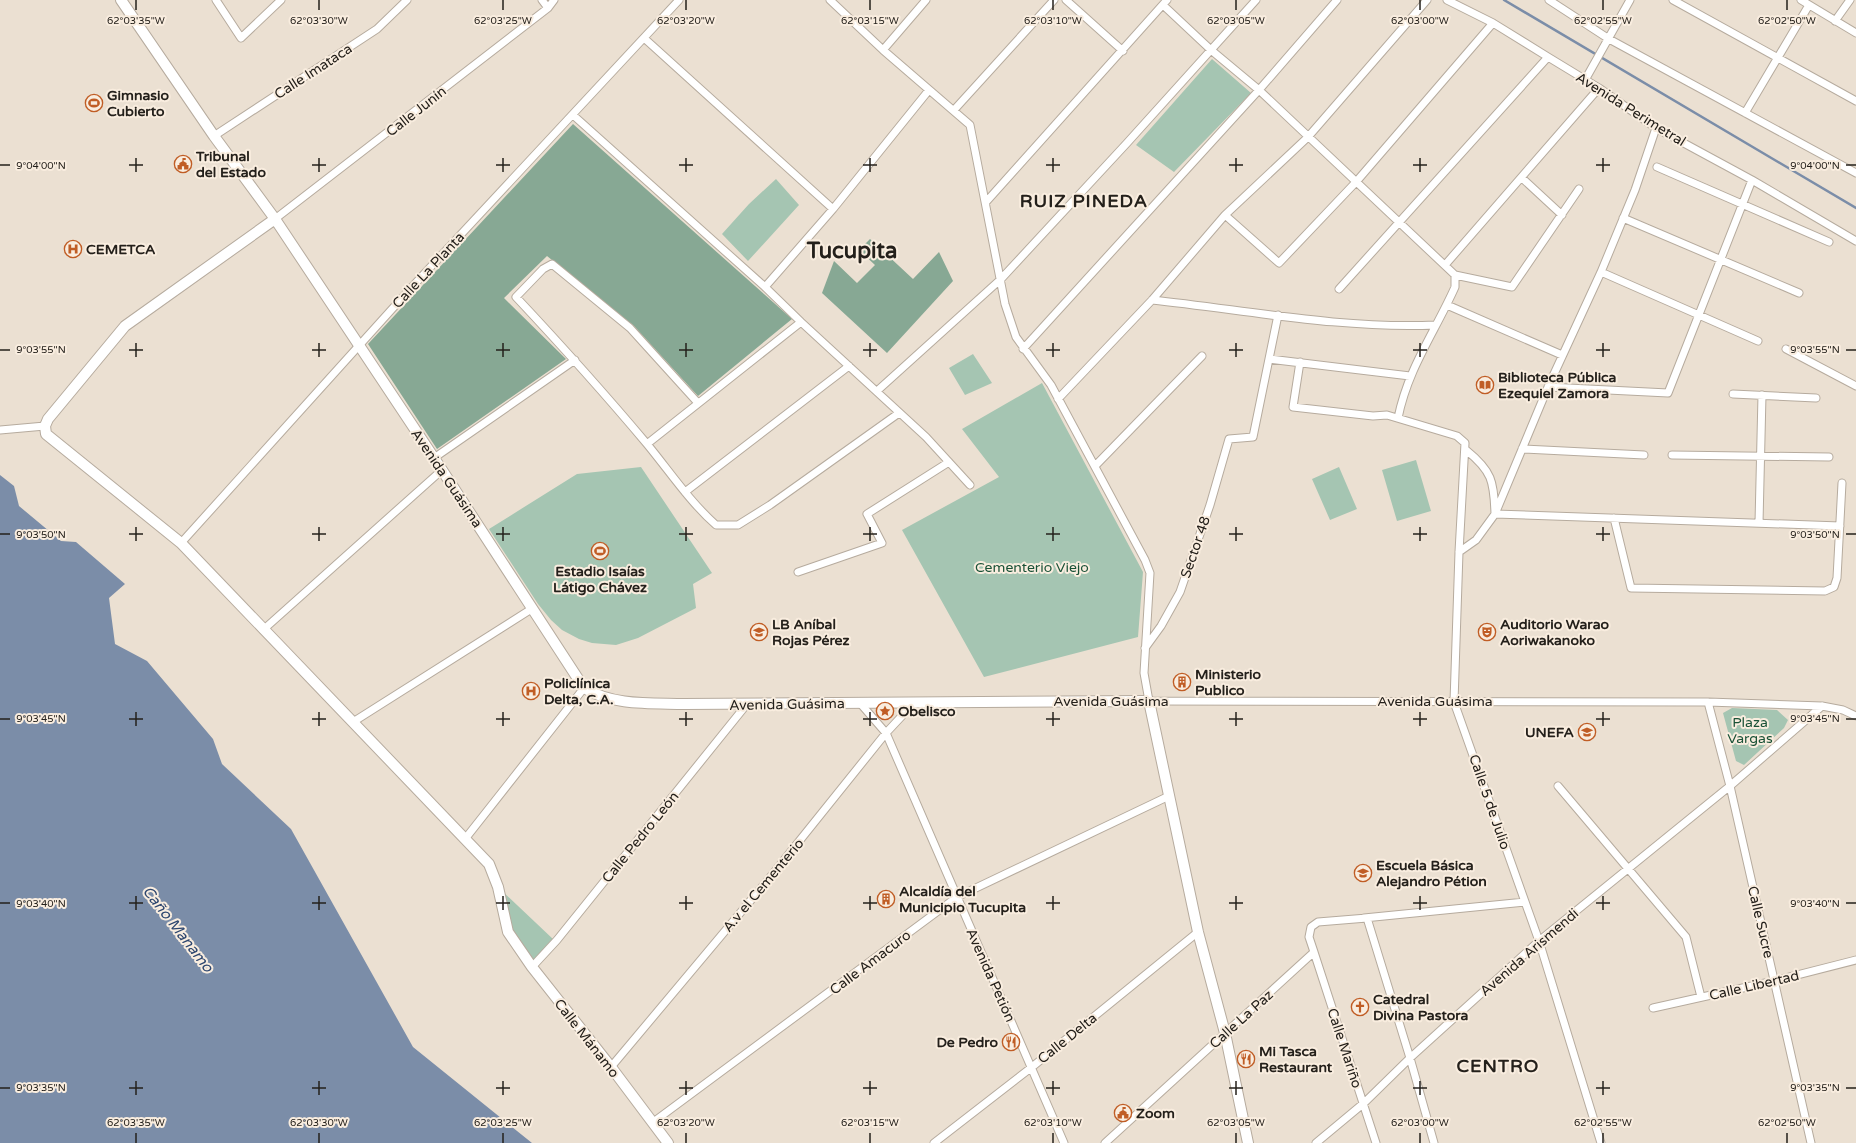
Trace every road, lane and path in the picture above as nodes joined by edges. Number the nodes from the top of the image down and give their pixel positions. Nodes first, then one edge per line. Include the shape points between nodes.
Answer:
1 (121, 0) edge
2 (216, 0) edge
3 (281, 0) edge
4 (407, 0) edge
5 (542, 0) edge
6 (554, 0) edge
7 (679, 0) edge
8 (830, 0) edge
9 (926, 0) edge
10 (1054, 0) edge
11 (1066, 0) edge
12 (1256, 0) edge
13 (1337, 0) edge
14 (1427, 0) edge
15 (1447, 0) edge
16 (1549, 0) edge
17 (1630, 0) edge
18 (1673, 0) edge
19 (1801, 0) edge
20 (1850, 0) edge
21 (1165, 3) edge
22 (1809, 5) junction
23 (548, 8) junction
24 (1835, 21) junction
25 (1493, 23) junction
26 (1856, 33) edge
27 (644, 38) junction
28 (1609, 39) junction
29 (883, 50) junction
30 (1211, 50) junction
31 (1123, 51) junction
32 (1548, 57) junction
33 (1776, 58) junction
34 (1585, 80) junction
35 (1599, 88) junction
36 (929, 90) junction
37 (1259, 90) junction
38 (1856, 102) edge
39 (954, 110) junction
40 (1745, 113) junction
41 (573, 115) junction
42 (1656, 128) junction
43 (214, 136) junction
44 (1308, 137) junction
45 (1657, 167) dead end
46 (1856, 174) edge
47 (1522, 178) junction
48 (1752, 180) junction
49 (1356, 182) junction
50 (1580, 189) dead end
51 (986, 202) junction
52 (1743, 204) junction
53 (833, 209) junction
54 (1225, 215) junction
55 (1562, 215) junction
56 (1623, 218) junction
57 (275, 219) junction
58 (1399, 222) junction
59 (1855, 238) edge
60 (1829, 242) dead end
61 (1722, 260) junction
62 (1445, 265) junction
63 (1601, 272) junction
64 (1454, 275) junction
65 (1001, 279) junction
66 (765, 287) junction
67 (1339, 288) dead end
68 (1799, 293) dead end
69 (1152, 300) junction
70 (1447, 305) junction
71 (1278, 315) junction
72 (1699, 315) junction
73 (800, 322) junction
74 (1435, 325) junction
75 (1758, 341) dead end
76 (360, 346) junction
77 (1023, 349) junction
78 (1786, 349) dead end
79 (1562, 355) junction
80 (1202, 356) dead end
81 (1269, 359) junction
82 (575, 360) junction
83 (1300, 362) junction
84 (849, 366) junction
85 (1410, 376) junction
86 (1856, 386) edge
87 (1548, 387) junction
88 (877, 392) junction
89 (1733, 394) dead end
90 (1762, 395) junction
91 (1816, 398) dead end
92 (1058, 399) junction
93 (698, 403) junction
94 (899, 413) junction
95 (1398, 418) junction
96 (45, 426) junction
97 (0, 430) edge
98 (647, 444) junction
99 (1522, 449) junction
100 (1466, 450) junction
101 (1644, 455) dead end
102 (1672, 455) dead end
103 (1760, 455) junction
104 (1829, 457) dead end
105 (434, 458) junction
106 (949, 462) junction
107 (1095, 466) junction
108 (442, 470) junction
109 (1842, 483) dead end
110 (970, 485) dead end
111 (685, 492) junction
112 (1495, 514) junction
113 (1614, 518) junction
114 (1759, 523) junction
115 (1840, 526) junction
116 (181, 543) junction
117 (1459, 552) junction
118 (798, 572) dead end
119 (533, 608) junction
120 (263, 630) junction
121 (1145, 648) junction
122 (584, 688) junction
123 (1149, 701) junction
124 (1454, 702) junction
125 (1708, 702) junction
126 (860, 703) junction
127 (914, 703) junction
128 (747, 704) junction
129 (1822, 706) junction
130 (1856, 716) edge
131 (353, 722) junction
132 (886, 733) junction
133 (1558, 786) dead end
134 (1730, 786) junction
135 (1169, 796) junction
136 (465, 839) junction
137 (1628, 869) junction
138 (957, 897) junction
139 (1525, 902) junction
140 (1367, 918) junction
141 (1198, 932) junction
142 (1539, 941) junction
143 (1314, 952) junction
144 (1856, 960) edge
145 (532, 967) junction
146 (1774, 981) junction
147 (1702, 997) junction
148 (1653, 1008) dead end
149 (1225, 1033) junction
150 (1410, 1058) junction
151 (611, 1067) junction
152 (1032, 1067) junction
153 (1364, 1103) junction
154 (652, 1123) junction
155 (668, 1143) edge
156 (934, 1143) edge
157 (1064, 1143) edge
158 (1105, 1143) edge
159 (1248, 1143) edge
160 (1316, 1143) edge
161 (1376, 1143) edge
162 (1434, 1143) edge
163 (1601, 1143) edge
164 (1811, 1143) edge

1 - 43 main road, Avenida Guásima
2 - 3 street via 241,38
4 - 43 street, Calle Imataca via 377,29
5 - 23 street
6 - 23 street, Calle Junín
7 - 27 street, Calle La Planta
8 - 29 street
9 - 29 street
10 - 39 street
11 - 31 street
12 - 30 street
13 - 37 street
14 - 44 street
15 - 25 street, Avenida Perimetral
16 - 28 street
17 - 28 street
18 - 33 street
19 - 22 street
20 - 24 street
21 - 30 street
21 - 31 street
22 - 24 street
22 - 33 street
23 - 57 street, Calle Junín
24 - 26 street
25 - 32 street, Avenida Perimetral
25 - 49 street
27 - 41 street, Calle La Planta
27 - 53 street
28 - 34 street
28 - 40 street
29 - 36 street
30 - 37 street
30 - 65 street
31 - 51 street
32 - 34 street, Avenida Perimetral
32 - 58 street
33 - 38 street
33 - 40 street
34 - 35 street, Avenida Perimetral
35 - 42 street, Avenida Perimetral
35 - 47 street
36 - 39 street
36 - 53 street
37 - 44 street
37 - 77 street
39 - 51 street via 970,125
40 - 46 street
41 - 66 street
41 - 76 street, Calle La Planta
42 - 48 street, Avenida Perimetral
42 - 56 street
43 - 57 main road, Avenida Guásima
44 - 49 street
44 - 54 street
45 - 52 street
47 - 55 street
47 - 62 street
48 - 52 street
48 - 59 street, Avenida Perimetral
49 - 54 street via 1279,263
49 - 58 street
50 - 55 street
51 - 65 street
52 - 60 street
52 - 61 street
53 - 66 street
54 - 69 street
55 - 64 street via 1512,287
56 - 61 street
56 - 63 street
57 - 76 main road, Avenida Guásima
57 - 96 main road via 125,326 48,419
58 - 62 street
58 - 67 street
61 - 68 street
61 - 72 street
62 - 64 street
63 - 72 street
63 - 79 street
64 - 70 street via 1455,287
65 - 77 street via 1010,322
65 - 88 street
66 - 73 street
69 - 71 street
69 - 92 street
70 - 74 street
70 - 79 street
71 - 74 street via 1334,322
71 - 81 street
72 - 75 street
72 - 87 street via 1668,393
73 - 84 street
73 - 93 street
74 - 85 street
76 - 105 main road, Avenida Guásima
76 - 116 street, Calle La Planta
77 - 92 street via 1051,385
78 - 86 street
79 - 87 street
80 - 107 street
81 - 83 street
81 - 121 street, Sector 48 via 1252,437 1229,439 1210,505 1180,592
82 - 93 street via 516,297 543,269 552,264 630,328
82 - 98 street
82 - 105 street
83 - 85 street
83 - 95 street via 1292,407
84 - 88 street
84 - 111 street
85 - 95 street via 1402,394
87 - 99 street
88 - 94 street
89 - 90 street
90 - 91 street
90 - 103 street
92 - 107 street
93 - 98 street
94 - 106 street
94 - 111 street via 738,525 716,525
95 - 100 street via 1457,436 1465,443
96 - 97 street
96 - 116 main road via 46,434
98 - 111 street
99 - 101 street
99 - 112 street
100 - 112 street via 1480,462 1491,477
100 - 117 street, Calle 5 de Julio
102 - 103 street
103 - 104 street
103 - 114 street
105 - 108 main road, Avenida Guásima
106 - 110 street
106 - 118 street via 867,514 882,543
107 - 121 street via 1150,573
108 - 119 main road, Avenida Guásima
108 - 120 street
109 - 115 street
112 - 113 street
112 - 117 street via 1476,540
113 - 114 street
113 - 115 street via 1631,588 1825,591 1834,587 1837,578
114 - 115 street
116 - 120 main road
117 - 124 street, Calle 5 de Julio
119 - 122 main road, Avenida Guásima
119 - 131 street
120 - 131 main road
121 - 123 street via 1144,673
122 - 128 main road, Avenida Guásima via 605,697 630,702
122 - 136 street
123 - 124 street, Avenida Guásima
123 - 127 main road, Avenida Guásima
123 - 135 main road
124 - 125 street, Avenida Guásima
124 - 139 street, Calle 5 de Julio
125 - 129 street, Avenida Guásima
125 - 134 street, Calle Sucre
126 - 127 main road, Avenida Guásima
126 - 128 main road, Avenida Guásima
126 - 132 street, Avenida Petión
127 - 132 street, A.v el Cementerio
128 - 145 street, Calle Pedro León via 562,934
129 - 130 street, Avenida Guásima via 1843,710
129 - 134 street, Avenida Arismendi
131 - 136 main road
132 - 138 street, Avenida Petión
132 - 151 street, A.v el Cementerio via 772,875
133 - 137 street
134 - 137 street, Avenida Arismendi
134 - 146 street, Calle Sucre
135 - 138 street, Calle Amacuro
135 - 141 main road
136 - 145 main road, Calle Mánamo via 489,864 498,887 508,932
137 - 142 street, Avenida Arismendi
137 - 147 street via 1686,937
138 - 152 street, Avenida Petión
138 - 154 street, Calle Amacuro
139 - 140 street
139 - 142 street, Calle 5 de Julio
140 - 143 street via 1318,922 1311,927 1309,937
140 - 150 street
141 - 149 main road
141 - 152 street, Calle Delta
142 - 150 street, Avenida Arismendi
142 - 163 street, Calle 5 de Julio
143 - 149 street, Calle La Paz
143 - 153 street, Calle Mariño
144 - 146 street, Calle Libertad
145 - 151 main road, Calle Mánamo
146 - 147 street, Calle Libertad
146 - 164 street, Calle Sucre
147 - 148 street, Calle Libertad
149 - 158 street, Calle La Paz
149 - 159 main road
150 - 153 street, Avenida Arismendi
150 - 162 street
151 - 154 main road, Calle Mánamo
152 - 156 street, Calle Delta
152 - 157 street, Avenida Petión
153 - 160 street, Avenida Arismendi
153 - 161 street, Calle Mariño
154 - 155 main road, Calle Mánamo

